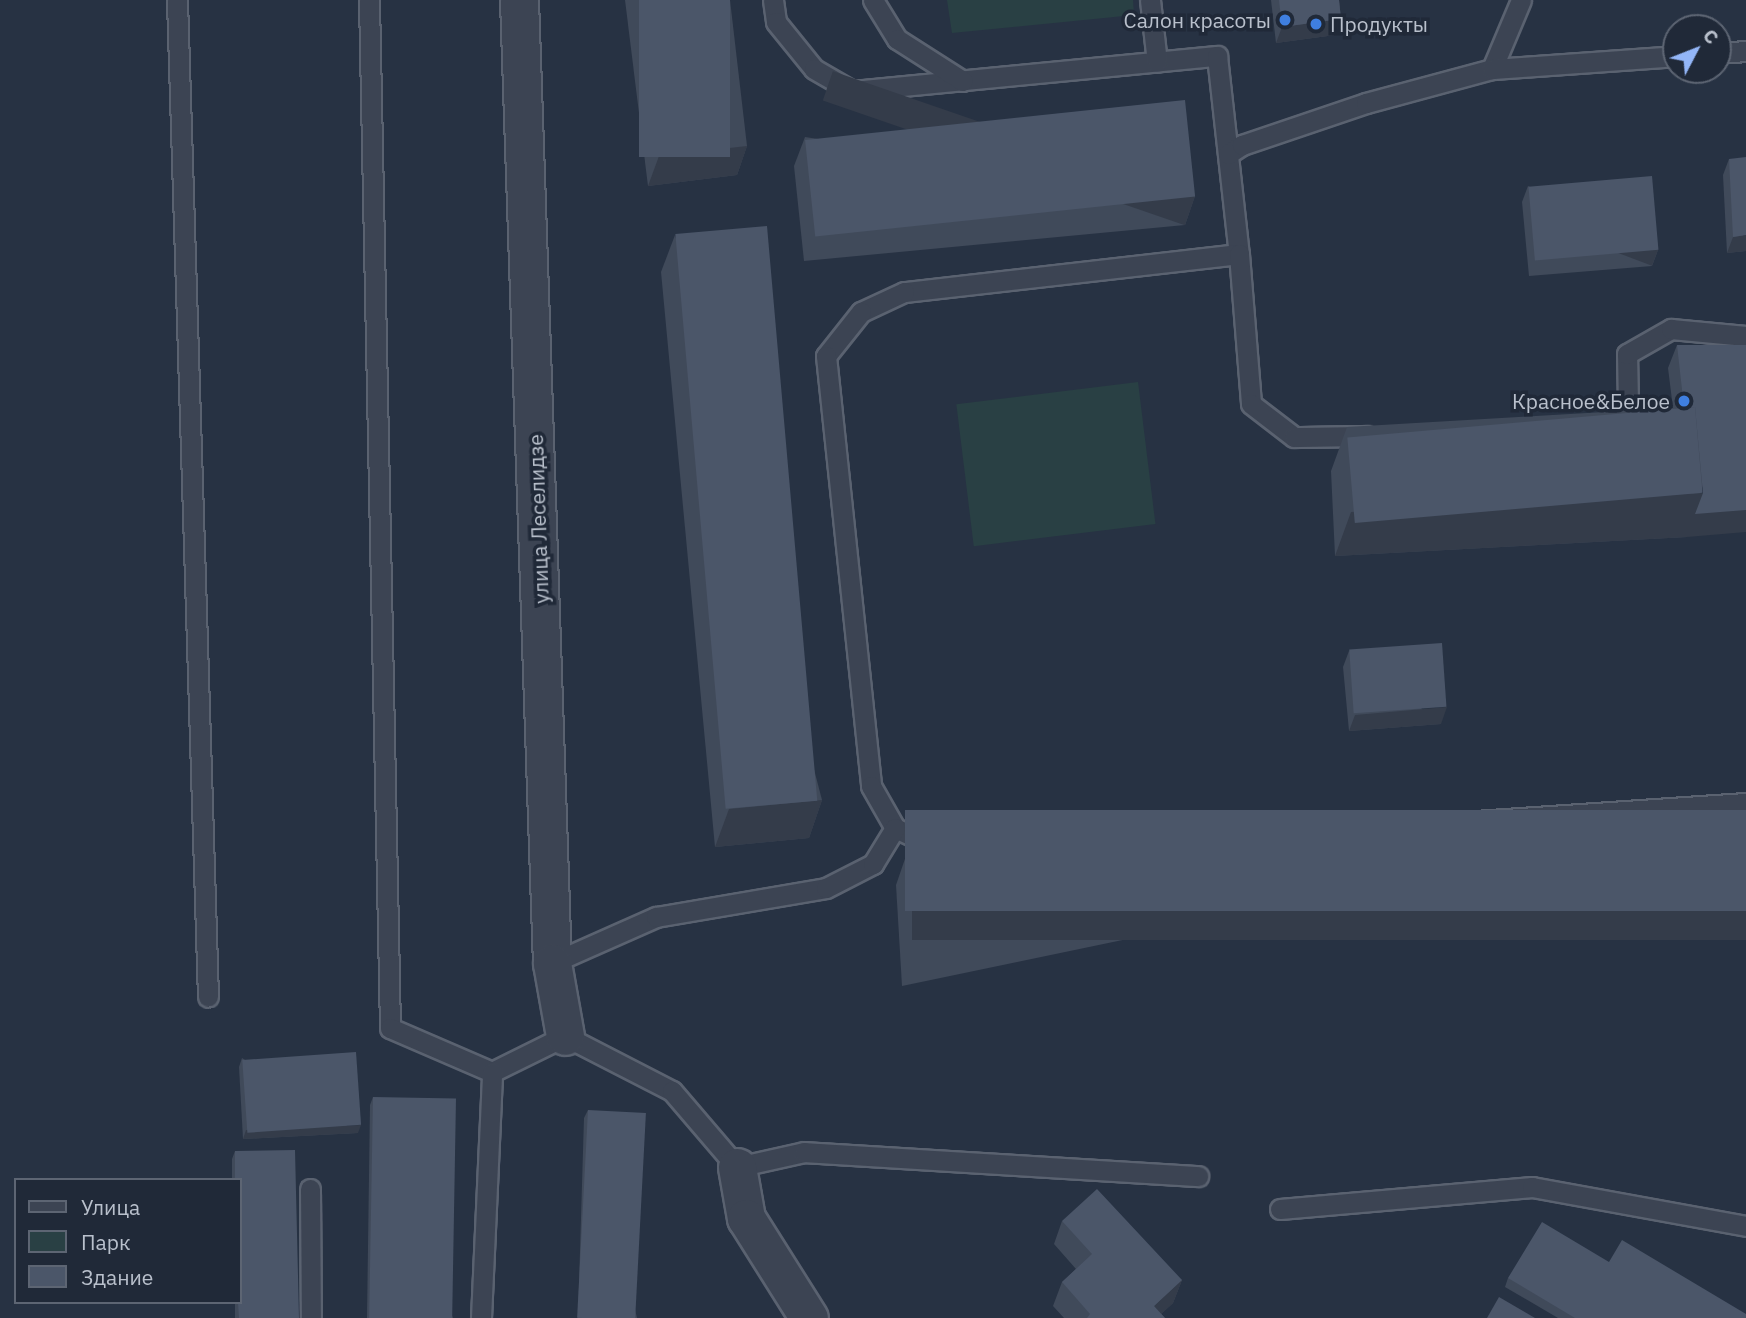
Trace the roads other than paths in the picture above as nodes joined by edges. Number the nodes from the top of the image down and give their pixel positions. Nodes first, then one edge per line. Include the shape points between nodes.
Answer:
1 (177, 0) edge
2 (369, 0) edge
3 (519, 0) edge
4 (773, 0) edge
5 (873, 0) edge
6 (1150, 0) edge
7 (1521, 0) edge
8 (1662, 57) edge
9 (1157, 62) junction
10 (1492, 69) junction
11 (963, 81) junction
12 (1228, 154) junction
13 (1239, 254) junction
14 (1746, 336) edge
15 (1584, 435) edge
16 (1391, 436) edge
17 (1746, 803) edge
18 (895, 828) junction
19 (1135, 844) edge
20 (996, 853) edge
21 (552, 963) junction
22 (208, 997) dead end
23 (565, 1037) junction
24 (492, 1072) junction
25 (737, 1167) junction
26 (1198, 1177) dead end
27 (310, 1189) dead end
28 (1280, 1209) dead end
29 (1746, 1226) edge
30 (311, 1318) edge
31 (481, 1318) edge
32 (809, 1318) edge

1 - 22 lane
2 - 24 lane via 390,1028
3 - 21 street, улица Леселидзе
4 - 11 lane via 776,22 814,69 852,91
5 - 11 lane via 897,39
6 - 9 lane
7 - 10 lane
8 - 10 lane
9 - 11 lane
9 - 12 lane via 1217,56
10 - 12 lane via 1366,103 1242,145
12 - 13 lane
13 - 16 lane via 1251,404 1294,437
13 - 18 lane via 904,292 861,312 826,356 871,786
14 - 15 lane via 1671,329 1627,354 1628,404 1598,435
17 - 19 lane
18 - 20 lane via 955,856
18 - 21 lane via 873,864 826,888 656,917
21 - 23 street, улица Леселидзе
23 - 24 lane
23 - 25 lane via 672,1091
24 - 31 lane
25 - 26 lane via 804,1152
25 - 32 street via 747,1218
27 - 30 lane
28 - 29 lane via 1532,1187

